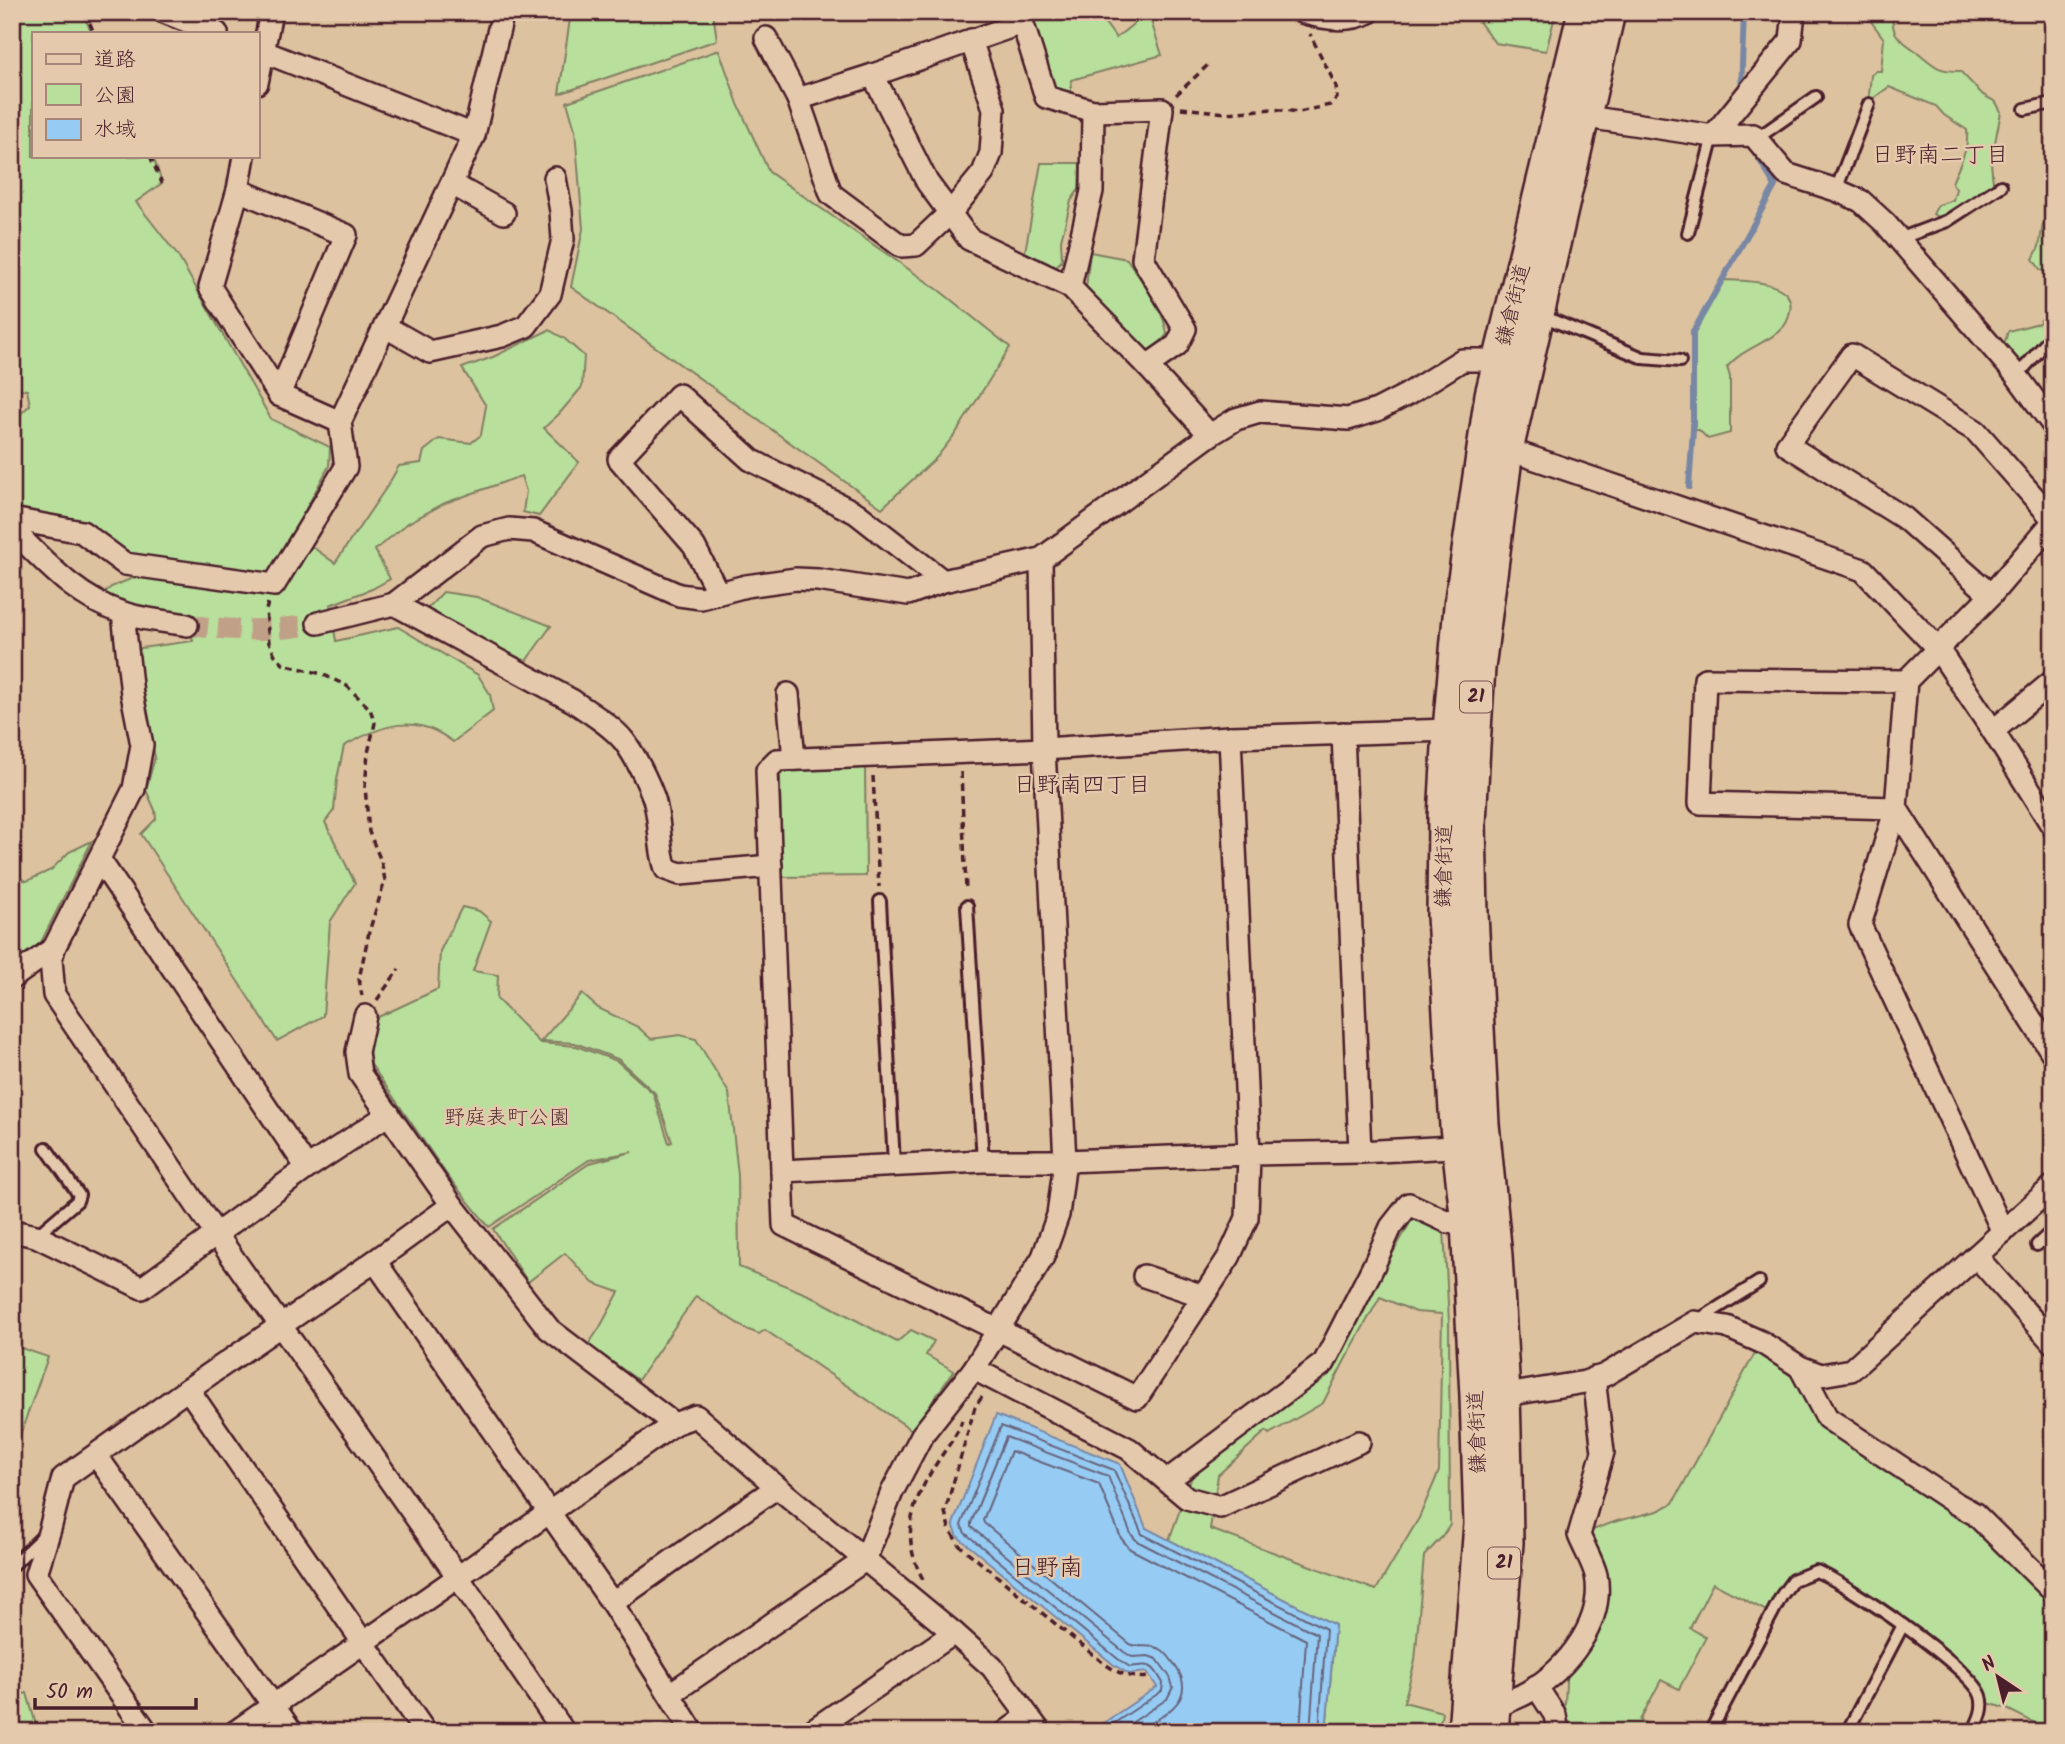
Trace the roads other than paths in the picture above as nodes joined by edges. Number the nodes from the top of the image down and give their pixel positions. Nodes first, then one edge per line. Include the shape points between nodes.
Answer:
1 (164, 12) edge
2 (271, 12) edge
3 (503, 12) edge
4 (1302, 12) edge
5 (1369, 12) edge
6 (1585, 12) edge
7 (1608, 12) edge
8 (1794, 12) edge
9 (1020, 18) edge
10 (214, 32) edge
11 (766, 38) dead end
12 (971, 40) junction
13 (260, 50) edge
14 (873, 75) junction
15 (1816, 97) dead end
16 (798, 99) junction
17 (2053, 103) edge
18 (1869, 104) dead end
19 (2025, 109) dead end
20 (1093, 111) junction
21 (1571, 116) junction
22 (1736, 132) junction
23 (474, 135) junction
24 (244, 158) edge
25 (555, 178) dead end
26 (452, 184) junction
27 (2001, 186) dead end
28 (238, 190) junction
29 (1836, 190) junction
30 (951, 212) junction
31 (504, 214) dead end
32 (1692, 217) junction
33 (1704, 223) dead end
34 (1688, 233) dead end
35 (1899, 239) junction
36 (1070, 287) junction
37 (1537, 316) junction
38 (386, 327) junction
39 (2053, 335) edge
40 (1680, 361) dead end
41 (1147, 366) junction
42 (1512, 368) junction
43 (2017, 376) junction
44 (279, 396) junction
45 (340, 422) junction
46 (2053, 425) edge
47 (1210, 435) junction
48 (1496, 449) junction
49 (12, 519) edge
50 (2053, 520) edge
51 (12, 529) edge
52 (1041, 559) junction
53 (943, 581) junction
54 (718, 593) junction
55 (1991, 595) junction
56 (394, 604) junction
57 (123, 613) junction
58 (318, 623) tunnel mouth
59 (187, 625) tunnel mouth
60 (1938, 649) junction
61 (1906, 681) junction
62 (2053, 681) edge
63 (788, 694) dead end
64 (1450, 730) junction
65 (1993, 731) junction
66 (1343, 733) junction
67 (1230, 737) junction
68 (1044, 750) junction
69 (794, 759) junction
70 (1896, 808) junction
71 (2052, 822) edge
72 (99, 859) junction
73 (771, 866) junction
74 (880, 901) road end
75 (967, 906) road end
76 (54, 948) junction
77 (12, 978) edge
78 (365, 1016) road end
79 (2053, 1054) edge
80 (389, 1114) junction
81 (1472, 1146) junction
82 (46, 1148) dead end
83 (1360, 1152) junction
84 (1249, 1154) junction
85 (983, 1161) junction
86 (1065, 1161) junction
87 (894, 1164) junction
88 (307, 1168) junction
89 (782, 1171) junction
90 (2053, 1186) edge
91 (452, 1205) junction
92 (1468, 1223) junction
93 (2053, 1230) edge
94 (12, 1231) edge
95 (2003, 1232) junction
96 (216, 1234) junction
97 (36, 1237) junction
98 (2037, 1245) dead end
99 (1976, 1256) junction
100 (375, 1261) junction
101 (1144, 1276) dead end
102 (1759, 1282) dead end
103 (1203, 1296) junction
104 (1695, 1322) junction
105 (279, 1324) junction
106 (999, 1329) junction
107 (2053, 1343) edge
108 (1800, 1367) junction
109 (974, 1369) junction
110 (1594, 1378) junction
111 (188, 1389) junction
112 (1490, 1395) junction
113 (674, 1424) junction
114 (1359, 1442) dead end
115 (96, 1455) junction
116 (1168, 1480) junction
117 (777, 1487) junction
118 (548, 1513) junction
119 (50, 1529) junction
120 (865, 1560) junction
121 (12, 1566) edge
122 (458, 1577) junction
123 (2053, 1591) edge
124 (612, 1603) junction
125 (1903, 1625) junction
126 (954, 1633) junction
127 (363, 1642) junction
128 (1536, 1686) junction
129 (670, 1694) junction
130 (273, 1705) junction
131 (1492, 1720) edge
132 (1034, 1724) edge
133 (147, 1732) edge
134 (234, 1732) edge
135 (292, 1732) edge
136 (425, 1732) edge
137 (565, 1732) edge
138 (692, 1732) edge
139 (810, 1732) edge
140 (1006, 1732) edge
141 (1465, 1732) edge
142 (1558, 1732) edge
143 (1710, 1732) edge
144 (1847, 1732) edge
145 (1973, 1732) edge

1 - 10 street
2 - 13 street
3 - 23 street
4 - 5 street via 1340,20
6 - 21 main road, 鎌倉街道 / 21
7 - 21 main road, 鎌倉街道 / 21 via 1588,99
8 - 22 street via 1791,40 1753,86
9 - 12 street
9 - 20 street via 1046,97
11 - 16 street
12 - 14 street
12 - 30 street via 994,109 994,131 983,173
13 - 23 street
14 - 16 street
14 - 30 street via 928,182
15 - 22 lane
16 - 30 street via 831,194 901,246 916,245
17 - 19 lane
18 - 29 lane
20 - 36 street via 1092,191
20 - 41 street via 1162,108 1143,259 1185,329 1177,345
21 - 22 street
21 - 37 main road, 鎌倉街道 / 21
21 - 42 main road, 鎌倉街道 / 21
22 - 29 street via 1786,174
22 - 32 lane
23 - 26 street
24 - 28 street
25 - 38 street via 561,251 550,295 526,326 429,352
26 - 31 street
26 - 38 street
27 - 35 lane via 1947,221
28 - 44 street via 210,287
28 - 44 street via 346,235
29 - 35 street via 1861,201
30 - 36 street via 969,239
32 - 33 lane
32 - 34 lane
35 - 43 street
36 - 41 street
37 - 40 lane via 1643,358
37 - 42 main road, 鎌倉街道 / 21
38 - 45 street
39 - 43 lane
41 - 47 street
42 - 47 street via 1462,360 1377,410 1348,419 1260,412 1236,419
42 - 48 main road, 鎌倉街道 / 21 via 1492,395
43 - 46 street
44 - 45 street
45 - 49 street via 346,467 274,585 125,564 82,532
47 - 52 street
48 - 60 street via 1863,570
48 - 64 main road, 鎌倉街道 / 21 via 1461,606
48 - 81 main road, 鎌倉街道 / 21 via 1469,824
50 - 55 street
50 - 55 street via 1976,431 1852,355 1787,444 1904,518
51 - 57 street via 60,577
52 - 53 street
52 - 68 street
53 - 54 street via 908,594 796,579
53 - 54 street via 856,513 751,460 679,395 619,459 694,546
54 - 56 street via 701,598 679,595 533,531 509,529 482,536
55 - 60 street
56 - 58 street
56 - 73 street via 573,701 624,741 654,800 666,869 680,874
57 - 59 street
57 - 72 street via 142,745 134,789
60 - 61 street
60 - 65 street
61 - 70 street
61 - 70 street via 1705,679 1700,803
62 - 65 street
63 - 69 street
64 - 66 street
64 - 81 main road, 鎌倉街道 / 21 via 1444,916
65 - 71 street
66 - 67 street
66 - 83 street
67 - 68 street
67 - 84 street
68 - 69 street
68 - 86 street
69 - 73 street via 777,760 766,770
70 - 79 street
70 - 95 street via 1860,925
72 - 76 street
72 - 88 street
73 - 89 street
74 - 87 lane
75 - 85 lane
76 - 77 street
76 - 96 street via 54,995
78 - 80 street via 357,1052 360,1074
80 - 88 street
80 - 91 street
81 - 83 street
81 - 92 main road, 鎌倉街道 / 21
81 - 112 main road, 鎌倉街道 / 21 via 1495,1256
82 - 97 lane via 79,1195
83 - 84 street
84 - 86 street
84 - 103 street via 1247,1218
85 - 86 street
85 - 87 street
86 - 106 street via 1058,1215 1043,1257
87 - 89 street
88 - 96 street
89 - 106 street via 783,1224
90 - 95 street
91 - 100 street
91 - 113 street via 549,1329
92 - 112 main road, 鎌倉街道 / 21
92 - 116 street via 1448,1222 1409,1204 1391,1227 1324,1363
93 - 98 lane
94 - 97 street
95 - 99 street
96 - 97 street via 142,1287
96 - 105 street
99 - 107 street
99 - 108 street via 1851,1370 1821,1375
100 - 105 street
100 - 118 street
101 - 103 street
102 - 104 lane
103 - 106 street via 1137,1398
104 - 108 street via 1727,1326
104 - 110 street
105 - 111 street
105 - 122 street
106 - 109 street
108 - 123 street via 1827,1418 1975,1514
109 - 116 street via 1129,1449
109 - 120 street via 922,1435 892,1492
110 - 112 street
110 - 128 street via 1603,1452 1578,1535 1596,1574 1598,1603 1574,1650
111 - 115 street
111 - 127 street
112 - 131 main road, 鎌倉街道 / 21 via 1506,1542
112 - 141 main road, 鎌倉街道 / 21
113 - 117 street via 696,1416
113 - 118 street
114 - 116 street via 1220,1507 1188,1498
115 - 119 street via 63,1478
115 - 130 street
117 - 120 street
117 - 124 street
118 - 122 street
118 - 124 street
119 - 121 lane
119 - 133 street via 36,1574
120 - 126 street
120 - 129 street
122 - 127 street
122 - 137 street
124 - 129 street
125 - 143 lane via 1832,1577 1816,1571 1793,1580
125 - 144 lane
125 - 145 lane via 1971,1679 1983,1709
126 - 132 street via 992,1667
126 - 139 street
127 - 130 street
127 - 136 street
128 - 131 street
128 - 142 street via 1555,1714
129 - 138 street
130 - 134 street
130 - 135 street
132 - 140 street

